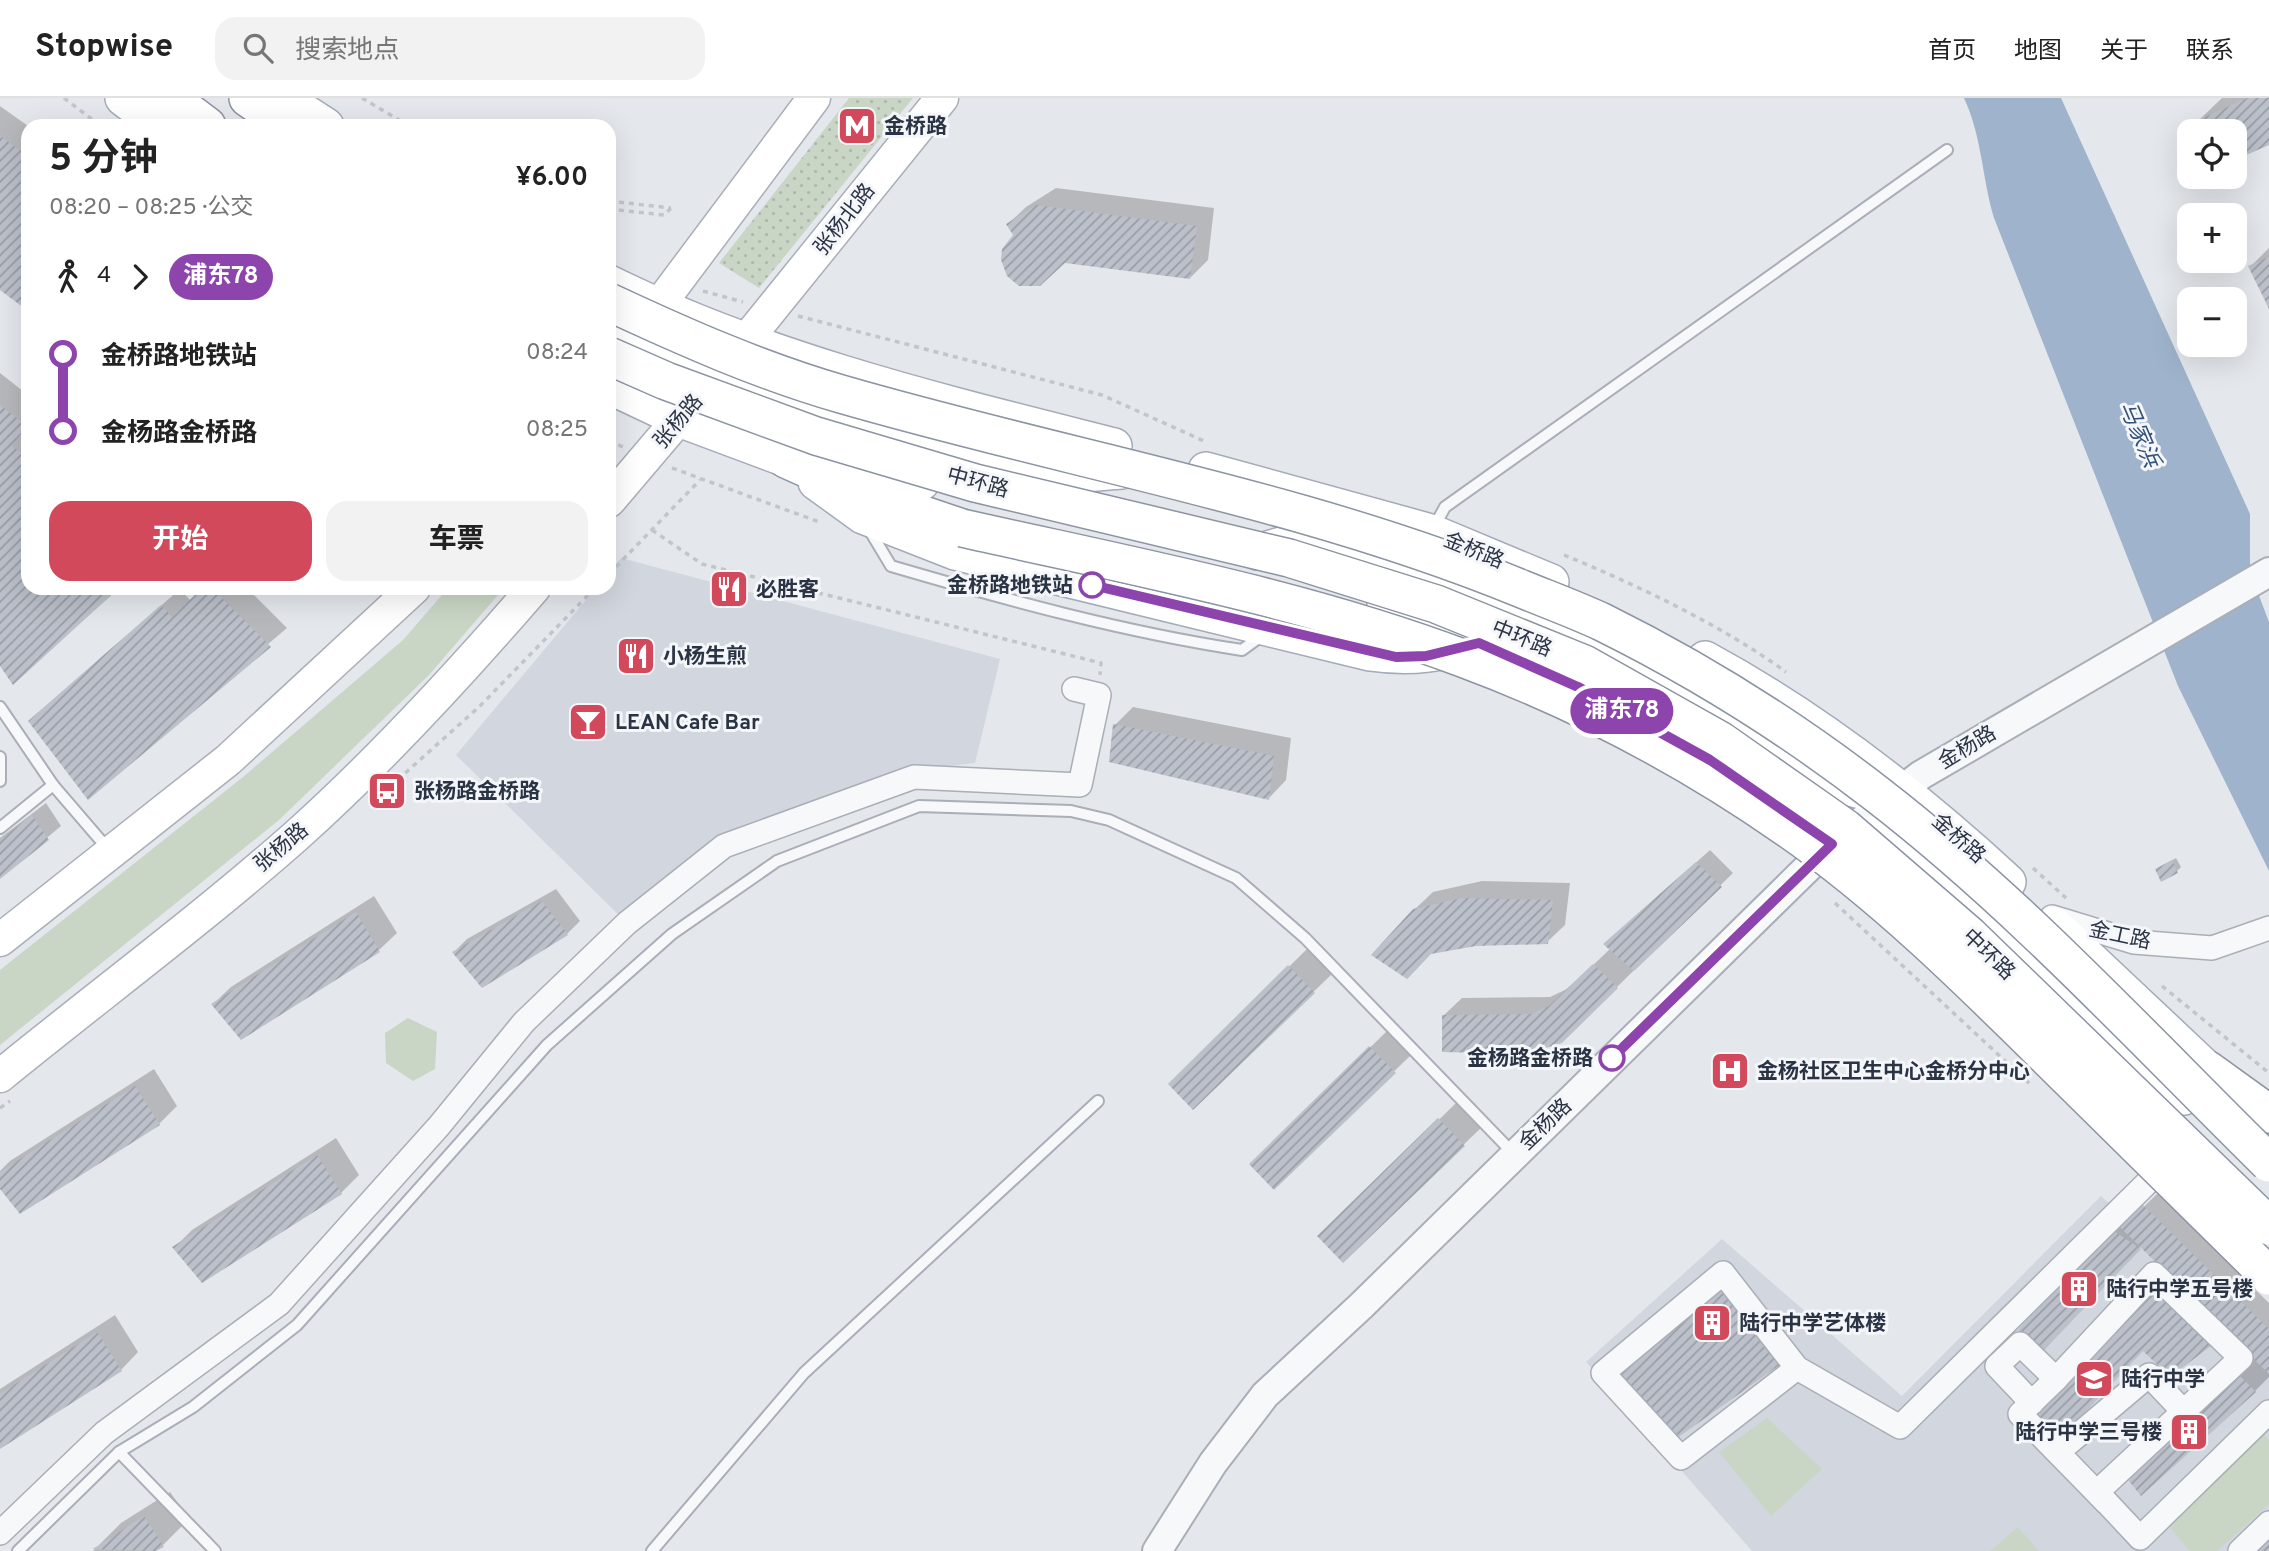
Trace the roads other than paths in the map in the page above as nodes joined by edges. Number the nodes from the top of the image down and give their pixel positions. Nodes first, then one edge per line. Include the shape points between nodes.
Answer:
1 (124, 98) edge
2 (170, 98) edge
3 (248, 98) edge
4 (283, 98) edge
5 (814, 98) edge
6 (942, 98) edge
7 (151, 119) edge
8 (198, 119) edge
9 (279, 119) edge
10 (315, 119) edge
11 (1947, 150) dead end
12 (616, 286) edge
13 (616, 306) edge
14 (658, 307) junction
15 (747, 341) junction
16 (617, 343) edge
17 (714, 379) junction
18 (616, 382) edge
19 (616, 387) edge
20 (679, 419) junction
21 (786, 459) junction
22 (1192, 466) junction
23 (616, 493) edge
24 (1432, 532) junction
25 (1225, 560) junction
26 (2269, 572) edge
27 (406, 595) edge
28 (528, 595) edge
29 (1496, 626) junction
30 (1074, 689) dead end
31 (0, 707) edge
32 (0, 757) edge
33 (0, 781) edge
34 (52, 785) junction
35 (1902, 789) junction
36 (0, 828) edge
37 (1832, 844) junction
38 (113, 854) junction
39 (1971, 903) junction
40 (2043, 914) junction
41 (2269, 928) edge
42 (0, 940) edge
43 (1998, 1008) junction
44 (2208, 1070) junction
45 (2081, 1074) junction
46 (0, 1076) edge
47 (1098, 1101) dead end
48 (2269, 1101) edge
49 (2269, 1114) edge
50 (1514, 1154) junction
51 (2269, 1157) edge
52 (2269, 1164) edge
53 (2150, 1180) junction
54 (2269, 1226) edge
55 (2269, 1239) edge
56 (2269, 1276) edge
57 (2269, 1294) edge
58 (1797, 1368) junction
59 (2056, 1379) junction
60 (2032, 1403) junction
61 (2183, 1411) junction
62 (2269, 1412) edge
63 (119, 1452) junction
64 (2058, 1452) junction
65 (2097, 1492) junction
66 (2269, 1523) edge
67 (0, 1533) edge
68 (2146, 1544) edge
69 (18, 1551) edge
70 (215, 1551) edge
71 (652, 1551) edge
72 (1157, 1551) edge
73 (2240, 1551) edge

1 - 7 main road
2 - 8 highway
3 - 9 highway
4 - 10 main road
5 - 14 main road
6 - 15 main road, 张杨北路
11 - 24 lane via 1445,507
12 - 14 main road, 金桥路
13 - 52 highway, bridge via 688,339 835,393 1301,512 1453,561 1601,621 1743,700 1878,795 2002,900
14 - 15 main road, 金桥路
14 - 16 main road
15 - 16 main road via 682,347
15 - 17 main road, 张杨路
15 - 22 main road, 金桥路 via 849,375
16 - 29 highway, 中环路, bridge via 666,382 816,436 975,483 1289,558
17 - 18 main road via 663,374
17 - 20 main road, 张杨路
17 - 22 main road via 929,446 1032,472 1065,475
19 - 20 main road
20 - 21 main road
20 - 23 main road, 张杨路
21 - 25 main road via 874,472
21 - 29 main road via 848,521 955,552 1396,657 1426,656
21 - 43 highway, bridge via 873,498 962,528 1279,601 1378,629 1553,696 1706,774 1788,828 1859,883
22 - 24 main road, 金桥路
24 - 35 main road, 金桥路 via 1601,603 1750,683
25 - 29 main road via 1394,606
25 - 29 main road via 1292,542 1315,543 1416,573
26 - 35 street, 金杨路
27 - 38 main road via 228,760
28 - 46 main road, 张杨路 via 450,686 294,837
29 - 35 main road via 1596,644 1732,719 1824,781 1864,792
29 - 37 main road via 1578,687 1710,760
29 - 43 highway, bridge via 1642,709 1790,811 1904,908
29 - 54 highway, 中环路, bridge via 1584,664 1721,741 1845,828 1970,936
30 - 67 street via 1099,695 1080,785 914,777 724,846 627,923 524,1022 439,1126 279,1304 104,1433
31 - 34 lane
32 - 33 lane
34 - 36 lane
34 - 38 lane
35 - 37 street, 金杨路
35 - 40 main road, 金桥路
37 - 39 main road via 1871,834 1902,843
37 - 45 main road
37 - 50 street, 金杨路
38 - 42 main road
39 - 40 street, 金工路
39 - 52 main road via 2129,1052
40 - 41 street, 金工路 via 2134,942 2212,948
40 - 44 main road, 金桥路
43 - 56 highway, bridge
44 - 48 main road, 金桥路
44 - 49 highway
44 - 51 main road, 金桥路
45 - 53 main road via 2133,1166
45 - 55 main road
47 - 71 lane via 804,1373
50 - 63 lane via 1305,939 1236,878 1108,820 1071,811 919,806 777,861 672,933 547,1045 297,1325 193,1407
50 - 72 street, 金杨路 via 1362,1306 1265,1395 1213,1462
53 - 57 main road
53 - 58 street via 1900,1427
58 - 58 street via 1681,1458 1603,1373 1723,1273
59 - 60 street
59 - 60 street via 2020,1344 1997,1366
59 - 61 street via 2154,1274 2241,1358
60 - 64 street via 2021,1414
61 - 64 street via 2149,1375
61 - 65 street
62 - 68 street
63 - 69 lane
63 - 70 lane
64 - 65 street
65 - 68 street
66 - 73 street

